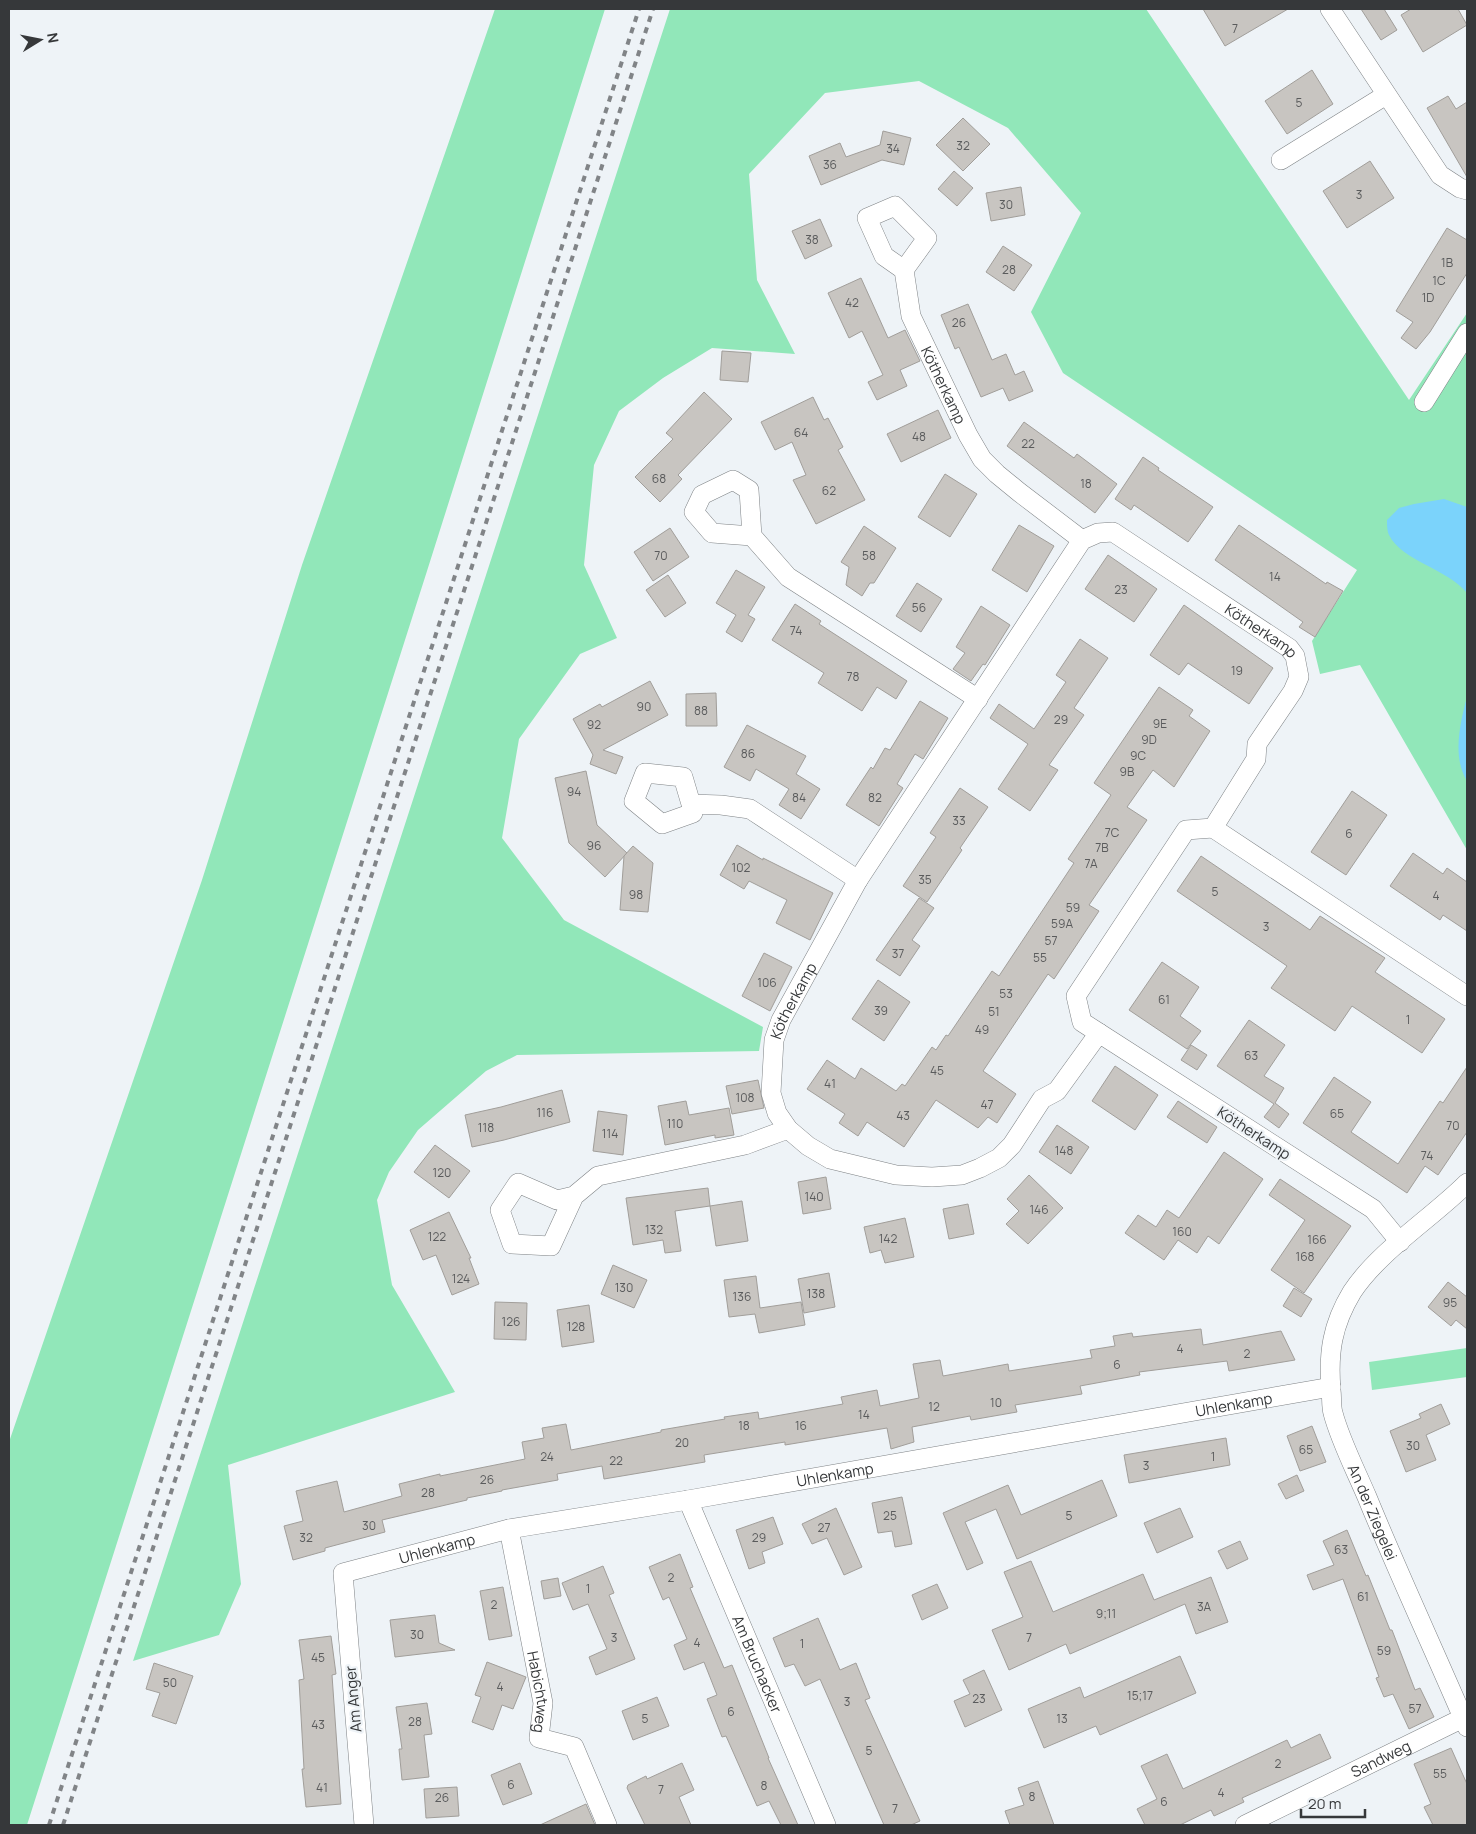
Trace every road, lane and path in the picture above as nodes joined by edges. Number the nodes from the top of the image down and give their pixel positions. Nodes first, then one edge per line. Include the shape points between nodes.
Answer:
1 (1330, 9) edge
2 (1386, 95) junction
3 (1281, 160) dead end
4 (1467, 190) edge
5 (904, 270) dead end
6 (1467, 333) edge
7 (1424, 402) dead end
8 (752, 536) dead end
9 (1082, 540) junction
10 (978, 699) junction
11 (691, 804) dead end
12 (1213, 828) junction
13 (858, 880) junction
14 (1467, 996) edge
15 (1099, 1033) junction
16 (788, 1129) junction
17 (1467, 1183) edge
18 (574, 1196) dead end
19 (1400, 1242) junction
20 (1331, 1387) junction
21 (688, 1500) junction
22 (509, 1529) junction
23 (343, 1573) joint
24 (1465, 1722) edge
25 (364, 1825) edge
26 (607, 1825) edge
27 (826, 1825) edge
28 (1246, 1825) edge

1 - 2 street
2 - 3 street
2 - 4 street via 1440,175
5 - 9 street, Kötherkamp via 911,316 982,459 1011,486
6 - 7 street
8 - 10 street via 788,578
9 - 10 street, Kötherkamp
9 - 12 street, Kötherkamp via 1098,533 1113,532 1289,648 1295,656 1299,677 1293,691 1257,744 1256,759
10 - 13 street, Kötherkamp
11 - 13 street via 750,810
12 - 14 street
12 - 15 street, Kötherkamp via 1186,830 1076,996 1082,1022
13 - 16 street, Kötherkamp via 780,1020 774,1040 771,1093 777,1113
15 - 16 street, Kötherkamp via 1057,1091 1042,1099 1012,1145 999,1158 962,1175 896,1175 830,1159
15 - 19 street, Kötherkamp via 1373,1209
16 - 18 street via 746,1145 598,1176
17 - 19 street, An der Ziegelei
19 - 20 street, An der Ziegelei via 1381,1258 1353,1291 1340,1315 1332,1338
20 - 21 street, Uhlenkamp
20 - 24 street, An der Ziegelei via 1333,1412 1343,1438
21 - 22 street, Uhlenkamp
21 - 27 street, Am Bruchacker
22 - 23 street, Uhlenkamp
22 - 26 street, Habichtweg via 543,1703 540,1738 574,1747
23 - 25 street, Am Anger
24 - 28 street, Sandweg

